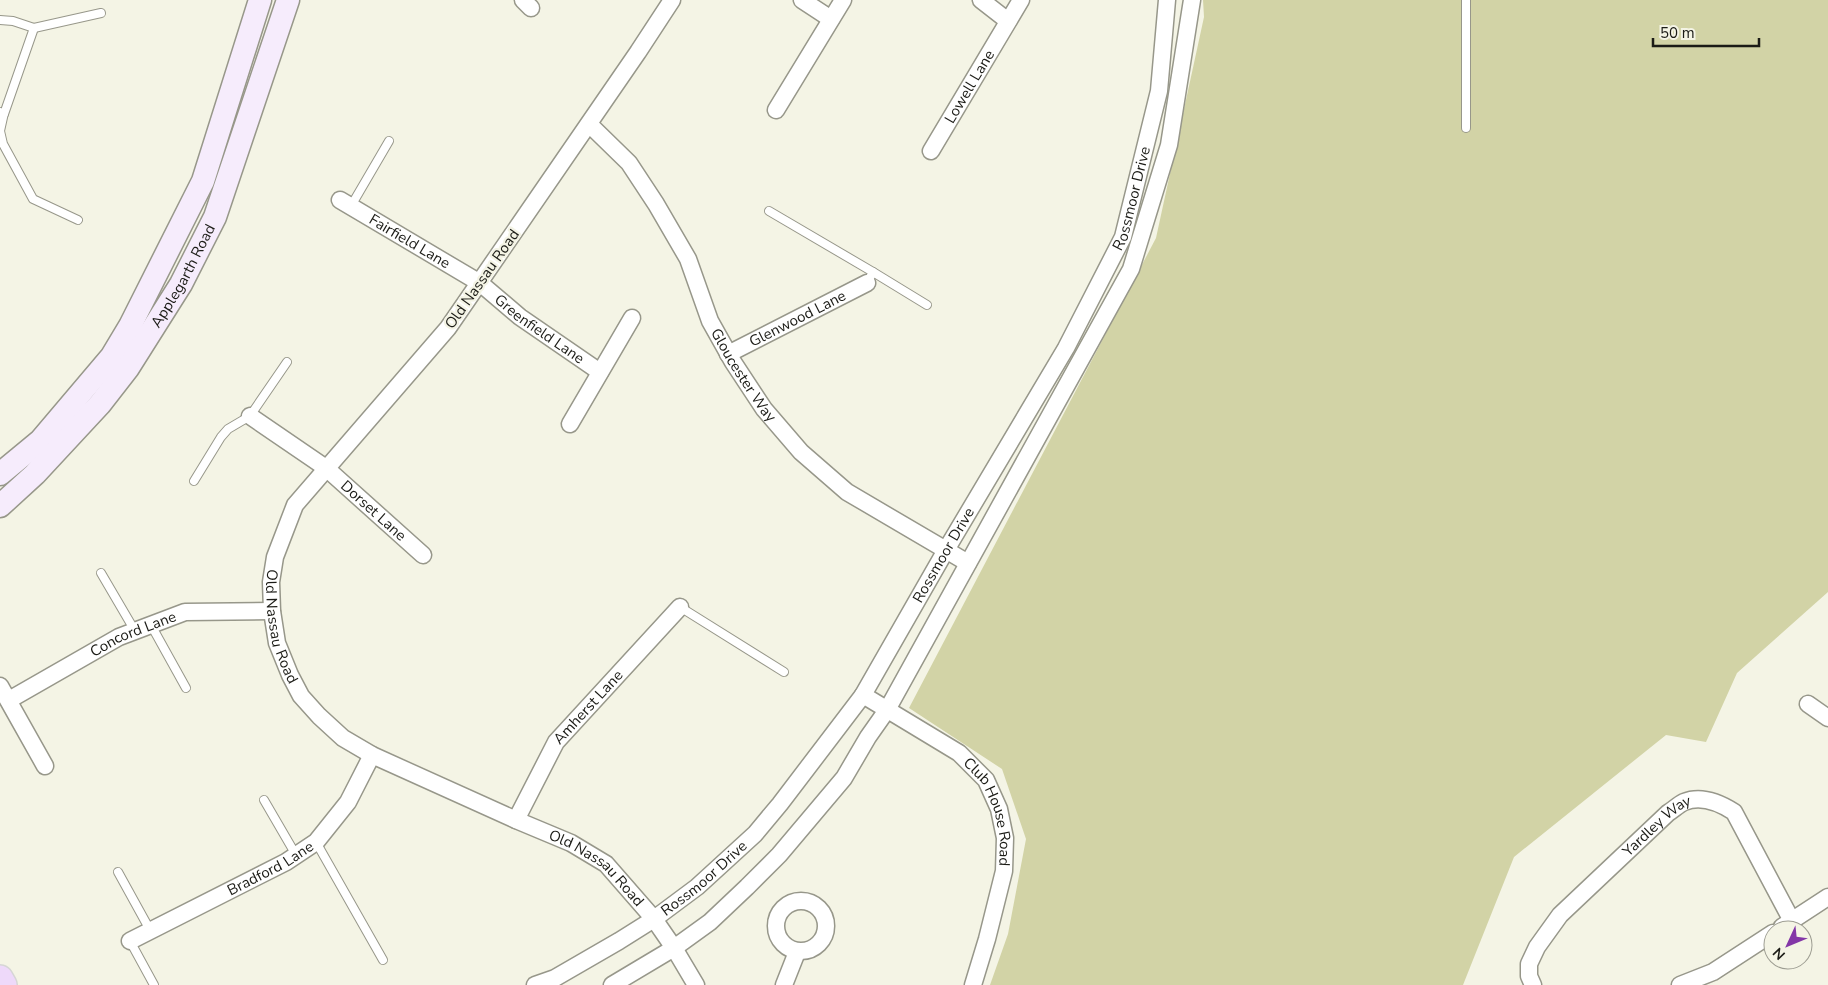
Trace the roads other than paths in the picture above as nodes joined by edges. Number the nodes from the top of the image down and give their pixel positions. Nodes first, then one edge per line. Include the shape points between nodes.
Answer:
1 (260, 0) edge
2 (288, 0) edge
3 (672, 0) edge
4 (802, 0) edge
5 (843, 0) edge
6 (980, 0) edge
7 (1021, 0) edge
8 (1167, 0) edge
9 (1192, 0) edge
10 (1466, 0) edge
11 (101, 13) dead end
12 (832, 19) junction
13 (0, 20) edge
14 (1008, 21) junction
15 (34, 28) junction
16 (776, 110) dead end
17 (2, 113) edge
18 (589, 124) junction
19 (1466, 128) dead end
20 (389, 141) dead end
21 (931, 151) dead end
22 (345, 203) joint
23 (769, 211) dead end
24 (78, 220) dead end
25 (870, 278) junction
26 (480, 283) junction
27 (927, 305) dead end
28 (632, 318) dead end
29 (728, 354) junction
30 (287, 362) dead end
31 (600, 372) junction
32 (250, 416) junction
33 (570, 424) dead end
34 (326, 468) junction
35 (0, 474) edge
36 (194, 481) dead end
37 (0, 506) edge
38 (946, 550) junction
39 (423, 555) dead end
40 (968, 563) junction
41 (101, 573) dead end
42 (680, 607) joint
43 (272, 611) junction
44 (151, 625) junction
45 (135, 631) junction
46 (784, 672) dead end
47 (0, 686) edge
48 (186, 688) dead end
49 (863, 695) junction
50 (9, 700) junction
51 (1808, 704) dead end
52 (887, 710) junction
53 (1828, 718) edge
54 (372, 755) junction
55 (45, 766) dead end
56 (264, 800) dead end
57 (516, 820) junction
58 (316, 842) junction
59 (296, 855) junction
60 (118, 872) dead end
61 (1828, 897) edge
62 (654, 920) junction
63 (1782, 920) edge
64 (1794, 920) edge
65 (150, 930) junction
66 (1763, 940) edge
67 (130, 941) joint
68 (674, 948) junction
69 (797, 952) dead end
70 (383, 960) dead end
71 (0, 978) edge
72 (557, 981) edge
73 (4, 985) edge
74 (154, 985) edge
75 (535, 985) edge
76 (612, 985) edge
77 (696, 985) edge
78 (784, 985) edge
79 (973, 985) edge
80 (1533, 985) edge
81 (1680, 985) edge

1 - 35 main road, Applegarth Road via 203,181 130,326 112,356 40,441
2 - 37 main road, Applegarth Road via 215,217 181,284 128,368 100,404 36,474
3 - 18 street, Old Nassau Road
4 - 12 street
5 - 12 street
6 - 14 street
7 - 14 street, Lowell Lane
8 - 38 street, Rossmoor Drive via 1159,91 1123,237 1066,348
9 - 40 street, Rossmoor Drive via 1169,146 1131,269
10 - 19 lane
11 - 15 lane
12 - 16 street
13 - 15 lane
14 - 21 street, Lowell Lane
15 - 17 lane
17 - 24 lane via 0,131 3,144 34,199
18 - 26 street, Old Nassau Road
18 - 29 street, Gloucester Way via 629,162 656,204 688,259 710,322
20 - 22 lane
22 - 26 street, Fairfield Lane
23 - 25 lane
25 - 27 lane
25 - 29 street, Glenwood Lane
26 - 31 street, Greenfield Lane via 520,317
26 - 34 street, Old Nassau Road via 442,335
28 - 31 street, Greenfield Lane
29 - 38 street, Gloucester Way via 764,409 801,452 846,492
30 - 32 lane
31 - 33 street, Greenfield Lane
32 - 34 street, Dorset Lane
32 - 36 lane via 228,429
34 - 39 street, Dorset Lane
34 - 43 street, Old Nassau Road via 295,505 284,533 275,557 271,582
38 - 40 street, Gloucester Way
38 - 49 street, Rossmoor Drive
40 - 52 street, Rossmoor Drive
41 - 45 lane
42 - 46 lane
42 - 57 street, Amherst Lane via 556,742
43 - 44 street, Concord Lane via 185,612
43 - 54 street, Old Nassau Road via 277,643 301,696 343,738
44 - 45 street, Concord Lane
44 - 48 lane
45 - 50 street, Concord Lane via 119,636
47 - 50 street
49 - 52 street, Club House Road
49 - 62 street, Rossmoor Drive via 755,834 697,887
50 - 55 street
51 - 53 street
52 - 68 street, Rossmoor Drive via 844,778 779,855 710,922
52 - 79 street, Club House Road via 959,753 986,780 998,808 1005,838 1004,871
54 - 57 street, Old Nassau Road
54 - 58 street, Bradford Lane via 348,802
56 - 59 lane
57 - 62 street, Old Nassau Road via 571,842 606,864
58 - 59 street, Bradford Lane
58 - 70 lane
59 - 65 street, Bradford Lane
60 - 65 lane
61 - 64 street
62 - 68 street, Old Nassau Road
62 - 72 street, Rossmoor Drive
63 - 80 street, Yardley Way via 1734,812 1720,803 1700,799 1685,802 1668,813 1560,915 1529,964
65 - 67 street, Bradford Lane
66 - 81 street via 1713,972
67 - 74 lane
68 - 76 street, Rossmoor Drive
68 - 77 street, Old Nassau Road
69 - 78 street
71 - 73 main road
72 - 75 street, Rossmoor Drive

